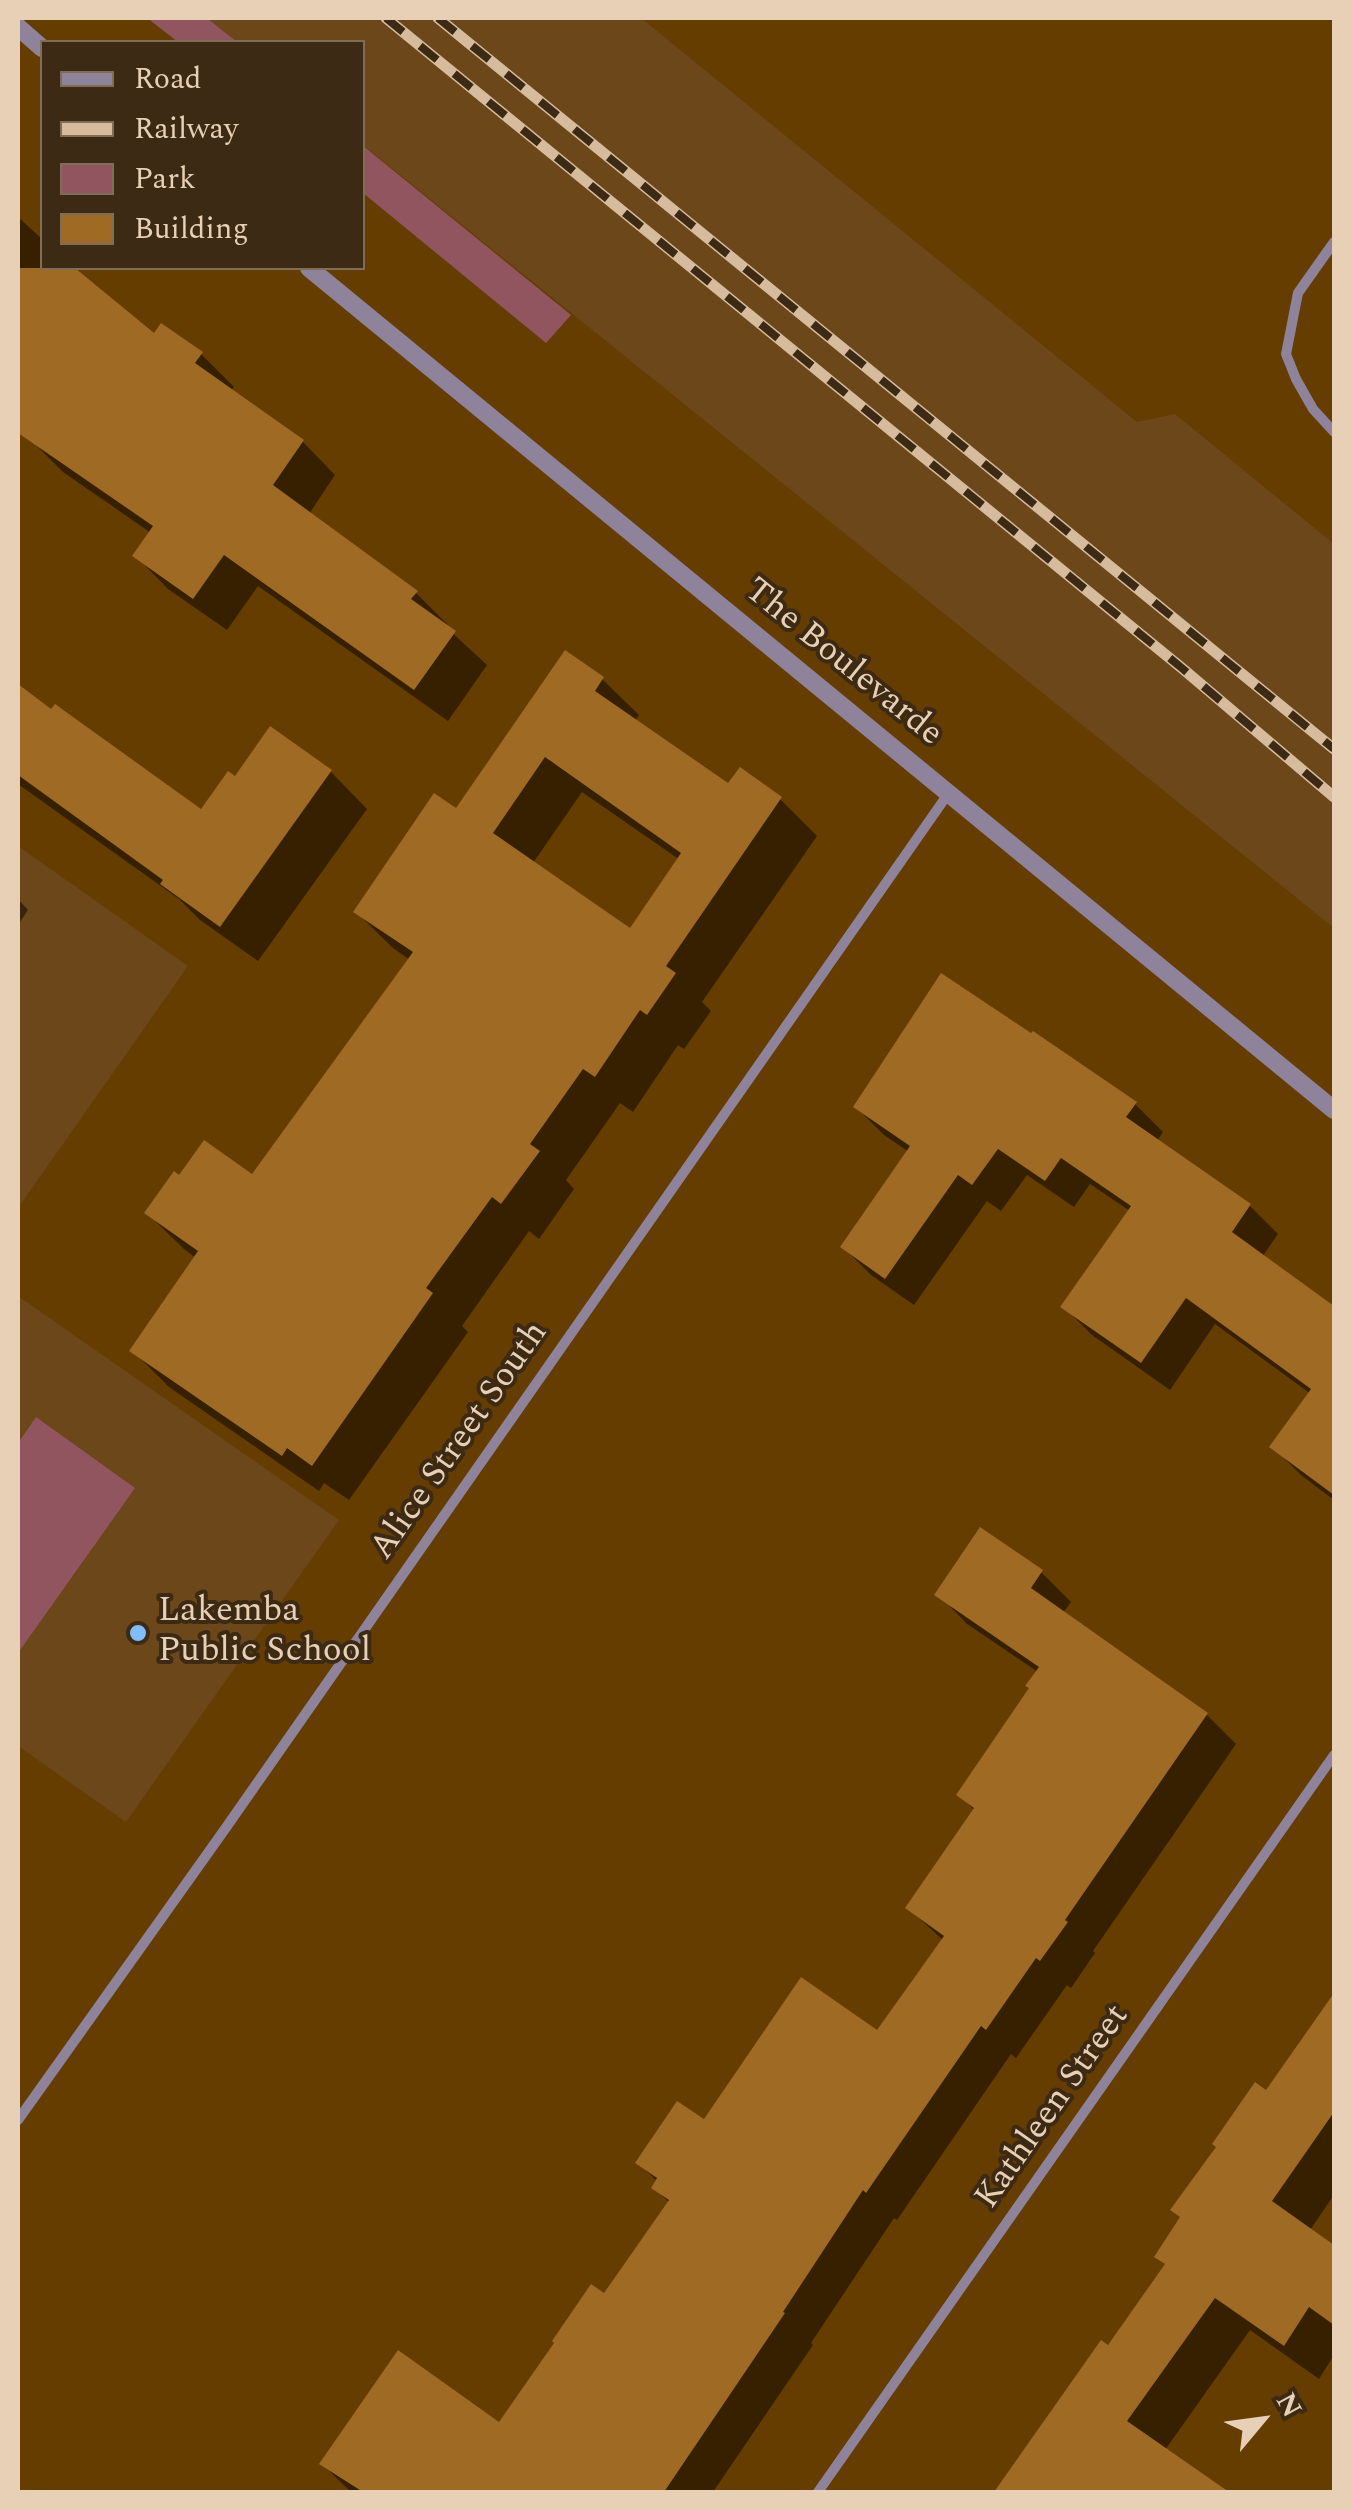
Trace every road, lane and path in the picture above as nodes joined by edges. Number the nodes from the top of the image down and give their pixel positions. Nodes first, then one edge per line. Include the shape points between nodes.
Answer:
1 (18, 27) edge
2 (40, 46) edge
3 (1334, 242) edge
4 (311, 270) edge
5 (1334, 432) edge
6 (948, 794) junction
7 (1334, 1110) edge
8 (1334, 1756) edge
9 (18, 2120) edge
10 (818, 2492) edge

1 - 2 street
3 - 5 street via 1298,293 1286,354 1313,410
4 - 6 street, The Boulevarde
6 - 7 street, The Boulevarde
6 - 9 street, Alice Street South
8 - 10 street, Kathleen Street

